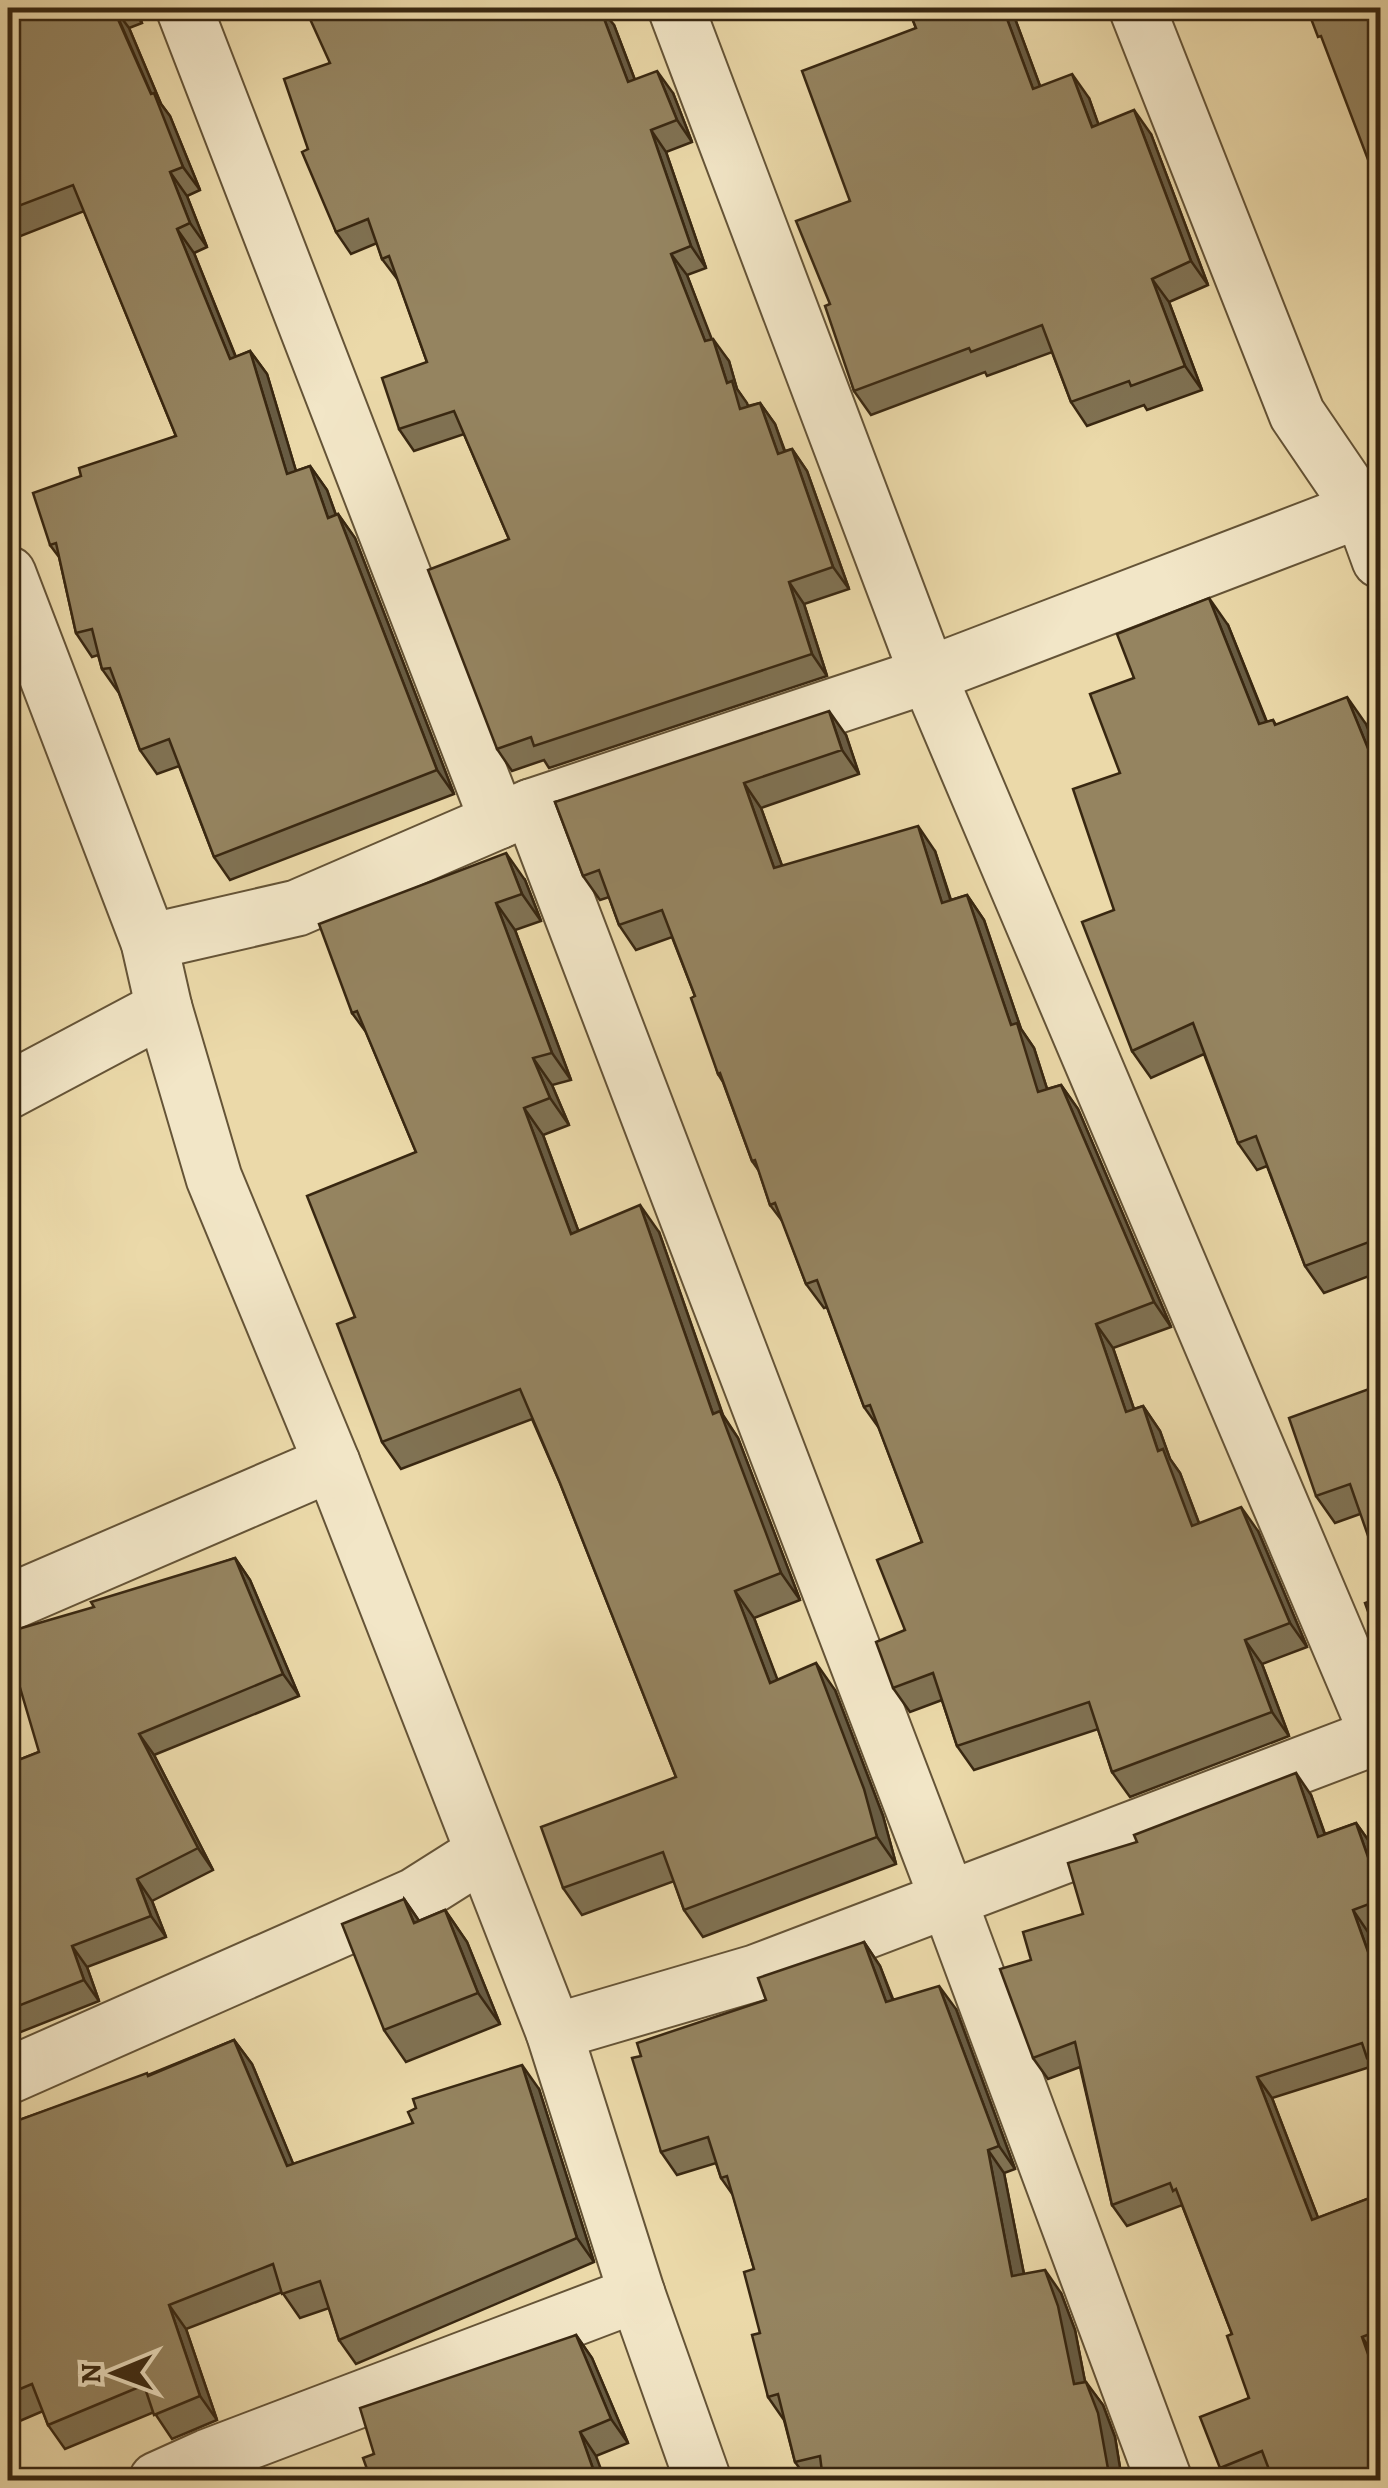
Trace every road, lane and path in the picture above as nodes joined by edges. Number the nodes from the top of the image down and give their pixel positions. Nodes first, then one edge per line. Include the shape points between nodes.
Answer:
1 (184, 8) edge
2 (676, 8) edge
3 (1137, 8) edge
4 (1371, 505) edge
5 (1380, 560) edge
6 (10, 588) edge
7 (928, 675) junction
8 (514, 814) junction
9 (149, 942) junction
10 (164, 1008) junction
11 (8, 1090) edge
12 (332, 1463) junction
13 (8, 1603) edge
14 (1380, 1737) edge
15 (482, 1853) junction
16 (948, 1899) junction
17 (554, 2032) junction
18 (8, 2076) edge
19 (637, 2294) junction
20 (158, 2480) edge
21 (703, 2480) edge
22 (1164, 2480) edge

1 - 8 street
2 - 7 street
3 - 4 street via 1297,414
4 - 5 street
4 - 7 street
6 - 9 street
7 - 8 street
7 - 14 street
8 - 9 street via 297,908
8 - 16 street
9 - 10 street
10 - 11 street
10 - 12 street via 214,1178
12 - 13 street
12 - 15 street
14 - 16 street
15 - 17 street
15 - 18 street via 415,1896
16 - 17 street via 755,1973
16 - 22 street
17 - 19 street
19 - 20 street
19 - 21 street

